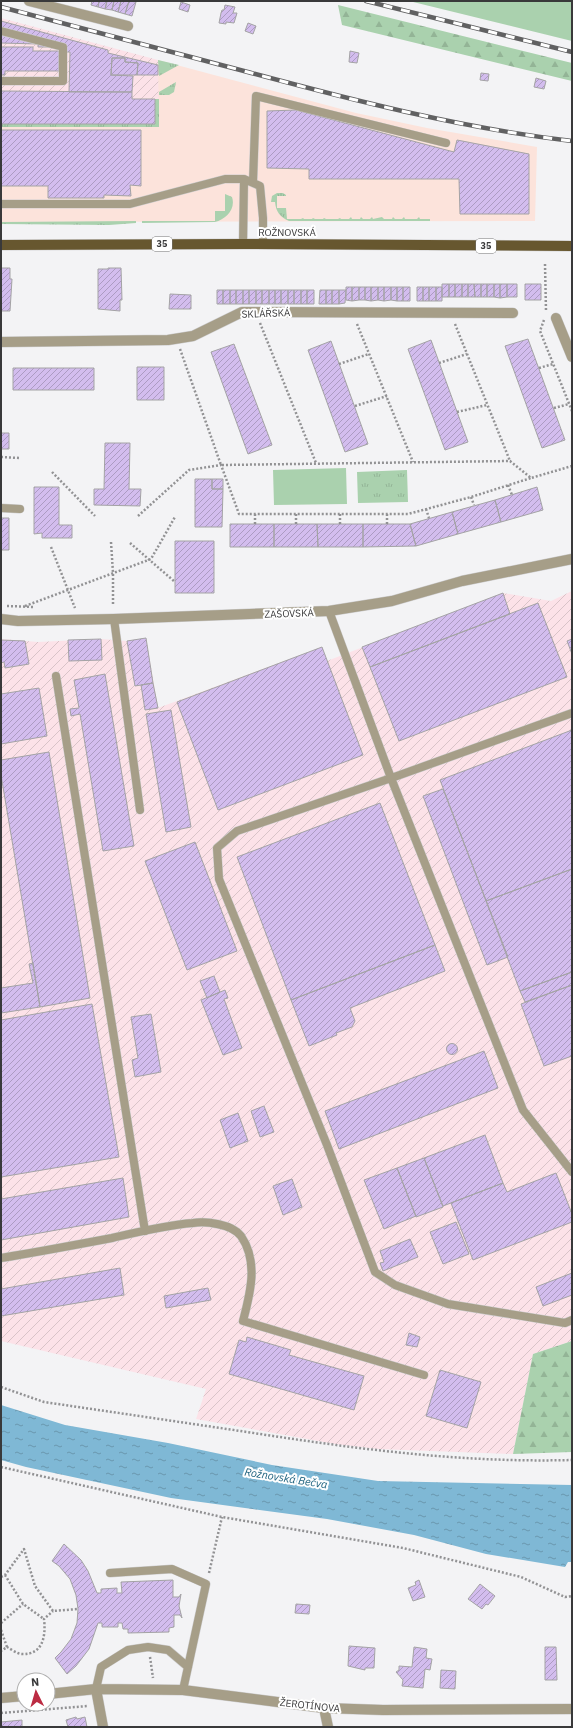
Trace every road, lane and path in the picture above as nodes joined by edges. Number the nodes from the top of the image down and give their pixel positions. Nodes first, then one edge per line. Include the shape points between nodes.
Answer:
1 (29, 1) edge
2 (128, 26) dead end
3 (1, 31) edge
4 (1, 81) edge
5 (446, 143) dead end
6 (244, 179) junction
7 (253, 182) junction
8 (1, 204) edge
9 (242, 244) junction
10 (263, 244) junction
11 (1, 245) edge
12 (572, 246) edge
13 (255, 312) junction
14 (352, 312) junction
15 (450, 313) junction
16 (513, 313) dead end
17 (556, 318) dead end
18 (176, 338) junction
19 (1, 342) edge
20 (369, 354) junction
21 (467, 354) junction
22 (572, 357) edge
23 (439, 363) dead end
24 (339, 364) dead end
25 (553, 364) dead end
26 (539, 368) dead end
27 (386, 396) junction
28 (569, 404) dead end
29 (487, 405) junction
30 (355, 406) dead end
31 (554, 408) dead end
32 (457, 412) dead end
33 (1, 457) edge
34 (20, 458) dead end
35 (510, 461) junction
36 (413, 462) junction
37 (316, 463) junction
38 (220, 465) junction
39 (572, 466) edge
40 (52, 472) dead end
41 (532, 478) junction
42 (508, 485) junction
43 (512, 495) dead end
44 (471, 497) junction
45 (474, 505) dead end
46 (1, 508) edge
47 (20, 509) dead end
48 (426, 509) junction
49 (255, 514) junction
50 (296, 514) junction
51 (340, 514) junction
52 (387, 514) junction
53 (95, 516) dead end
54 (138, 516) dead end
55 (175, 517) dead end
56 (429, 518) dead end
57 (255, 524) dead end
58 (296, 524) dead end
59 (340, 524) dead end
60 (388, 524) dead end
61 (111, 542) dead end
62 (130, 543) dead end
63 (51, 547) dead end
64 (151, 559) junction
65 (572, 559) edge
66 (113, 573) junction
67 (175, 582) dead end
68 (68, 590) junction
69 (112, 604) dead end
70 (1, 606) edge
71 (22, 607) junction
72 (37, 607) dead end
73 (111, 607) dead end
74 (118, 607) dead end
75 (68, 608) dead end
76 (82, 608) dead end
77 (75, 609) junction
78 (329, 611) junction
79 (1, 619) edge
80 (114, 619) junction
81 (56, 676) dead end
82 (572, 713) edge
83 (391, 778) junction
84 (140, 810) dead end
85 (572, 1172) edge
86 (145, 1231) junction
87 (1, 1258) edge
88 (572, 1320) edge
89 (424, 1376) dead end
90 (1, 1387) edge
91 (572, 1460) edge
92 (1, 1467) edge
93 (222, 1518) junction
94 (110, 1573) dead end
95 (5, 1575) junction
96 (1, 1577) edge
97 (206, 1584) junction
98 (572, 1596) edge
99 (23, 1604) junction
100 (78, 1609) dead end
101 (53, 1611) junction
102 (44, 1619) junction
103 (1, 1623) edge
104 (1, 1630) edge
105 (7, 1647) junction
106 (148, 1647) junction
107 (1, 1651) edge
108 (188, 1667) junction
109 (146, 1680) dead end
110 (153, 1685) junction
111 (96, 1689) junction
112 (183, 1690) junction
113 (56, 1693) edge
114 (16, 1697) edge
115 (1, 1698) edge
116 (89, 1706) dead end
117 (324, 1708) junction
118 (572, 1709) edge
119 (1, 1713) edge
120 (103, 1727) edge
121 (328, 1727) edge

1 - 2 street
3 - 4 lane via 63,47 63,81
5 - 7 lane via 256,96
6 - 7 lane
6 - 8 lane via 225,179 130,204
6 - 9 lane
7 - 10 lane via 260,186
9 - 10 main road, ROŽNOVSKÁ / 35
9 - 11 main road, ROŽNOVSKÁ / 35
10 - 12 main road, ROŽNOVSKÁ / 35
13 - 14 street, SKLÁŘSKÁ
13 - 18 street, SKLÁŘSKÁ via 242,312 193,336
13 - 37 path
14 - 15 street, SKLÁŘSKÁ
14 - 20 path
15 - 16 street, SKLÁŘSKÁ
15 - 21 path
17 - 22 street
18 - 19 street, SKLÁŘSKÁ
18 - 38 path
20 - 24 path
20 - 27 path
21 - 23 path
21 - 29 path
25 - 26 path
27 - 30 path
27 - 36 path
28 - 31 path
29 - 32 path
29 - 35 path
33 - 34 path
35 - 36 path
35 - 41 path
36 - 37 path
37 - 38 path
38 - 49 path via 238,514
38 - 54 path via 189,470
39 - 41 path
40 - 53 path
41 - 42 path
42 - 43 path
42 - 44 path
44 - 45 path
44 - 48 path
46 - 47 lane
48 - 52 path via 408,514
48 - 56 path
49 - 50 path
49 - 57 path
50 - 51 path
50 - 58 path
51 - 52 path
51 - 59 path
52 - 60 path
55 - 64 path
61 - 66 path
62 - 64 path
63 - 68 path
64 - 66 path
64 - 67 path
65 - 78 street, ZAŠOVSKÁ via 462,581 392,601
66 - 68 path
66 - 69 path
68 - 71 path
68 - 77 path
70 - 71 path
71 - 72 path
73 - 74 path
75 - 77 path
76 - 77 path
78 - 80 street, ZAŠOVSKÁ
78 - 83 lane
79 - 80 street, ZAŠOVSKÁ
80 - 84 lane
81 - 86 lane
82 - 83 lane
83 - 85 lane via 523,1110
83 - 88 lane via 237,831 217,848 219,879 327,1145 375,1272 395,1284 448,1304 566,1322
86 - 87 lane
86 - 89 lane via 194,1222 222,1224 240,1235 247,1250 252,1272 251,1289 243,1321
90 - 91 path via 44,1402 369,1450 435,1457
92 - 93 path
93 - 97 path
93 - 98 path via 403,1548 521,1577 565,1597
94 - 97 lane via 172,1569
95 - 96 path
95 - 99 path
95 - 101 path via 24,1549 35,1586
97 - 108 lane
99 - 102 path
99 - 103 path
100 - 101 path
101 - 102 path
102 - 105 path via 43,1644 34,1651 21,1654
104 - 105 path
105 - 107 path
106 - 108 lane via 168,1650
106 - 110 path
106 - 111 lane via 128,1650 102,1667
108 - 112 lane
109 - 110 path
110 - 111 street, ŽEROTÍNOVA
110 - 112 street, ŽEROTÍNOVA
111 - 113 street, ŽEROTÍNOVA
111 - 120 street
112 - 117 street, ŽEROTÍNOVA
114 - 115 street
116 - 119 path
117 - 118 street, ŽEROTÍNOVA
117 - 121 street

